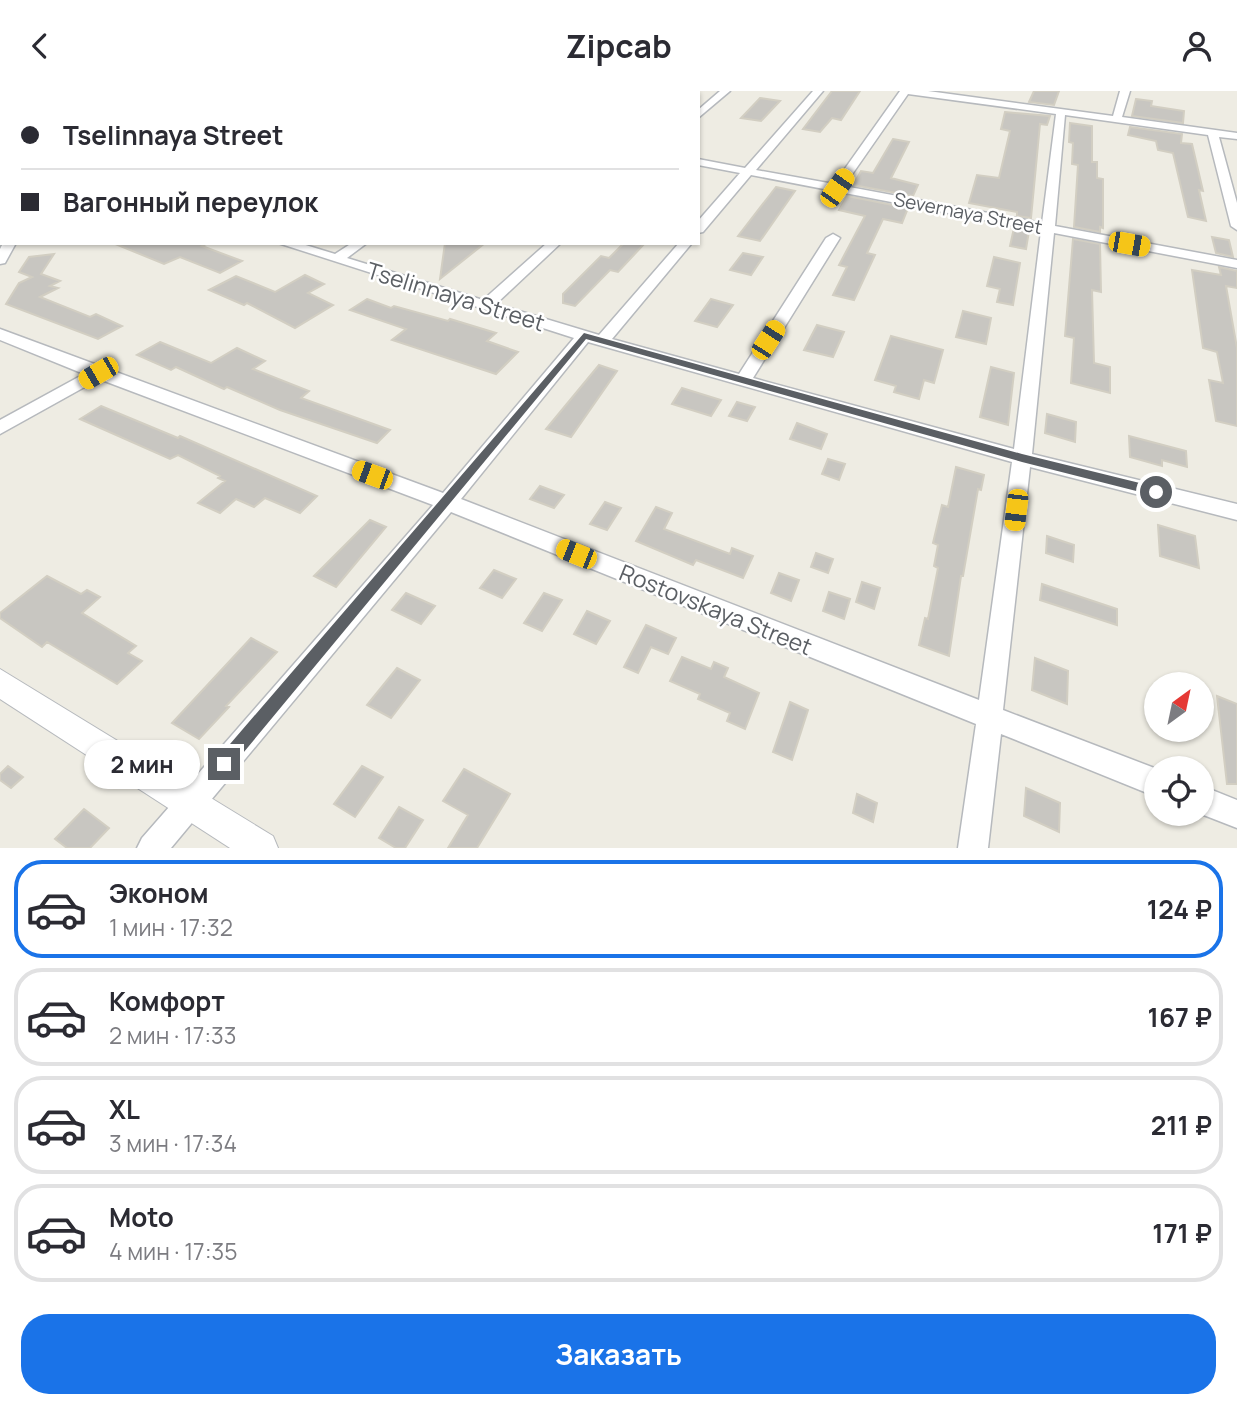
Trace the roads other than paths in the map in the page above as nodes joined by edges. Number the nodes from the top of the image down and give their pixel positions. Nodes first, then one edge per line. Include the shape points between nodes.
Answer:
1 (725, 91) edge
2 (818, 91) edge
3 (907, 91) edge
4 (1125, 91) edge
5 (1061, 112) junction
6 (700, 113) edge
7 (1117, 119) junction
8 (1213, 133) junction
9 (1237, 136) edge
10 (700, 162) edge
11 (747, 171) junction
12 (837, 188) junction
13 (1237, 226) edge
14 (700, 227) edge
15 (1048, 229) junction
16 (833, 239) dead end
17 (291, 245) edge
18 (358, 245) edge
19 (553, 245) edge
20 (684, 245) edge
21 (337, 259) junction
22 (1237, 264) edge
23 (485, 306) junction
24 (0, 334) edge
25 (593, 338) junction
26 (98, 373) junction
27 (743, 380) junction
28 (0, 428) edge
29 (1022, 458) junction
30 (447, 502) junction
31 (1237, 512) edge
32 (0, 683) edge
33 (989, 718) junction
34 (1144, 778) edge
35 (189, 804) junction
36 (1214, 805) edge
37 (1237, 814) edge
38 (152, 848) edge
39 (261, 848) edge
40 (973, 848) edge

1 - 6 street
2 - 11 street
3 - 5 street
3 - 12 street
4 - 7 street
5 - 7 street
5 - 15 street
7 - 8 street
8 - 9 street
8 - 13 street
10 - 11 street, Severnaya Street
11 - 12 street, Severnaya Street
11 - 14 street
12 - 15 street, Severnaya Street
15 - 22 street, Severnaya Street
15 - 29 street
16 - 27 street
17 - 21 street, Tselinnaya Street
18 - 21 street
19 - 23 street
20 - 25 street
21 - 23 street, Tselinnaya Street
23 - 25 street, Tselinnaya Street
24 - 26 street, Rostovskaya Street
25 - 27 street, Tselinnaya Street
25 - 30 street
26 - 28 street
26 - 30 street, Rostovskaya Street
27 - 29 street, Tselinnaya Street
29 - 31 street, Tselinnaya Street
29 - 33 street
30 - 33 street, Rostovskaya Street
30 - 35 street
32 - 35 street
33 - 34 street, Rostovskaya Street
33 - 40 street
35 - 38 street
35 - 39 street
36 - 37 street

